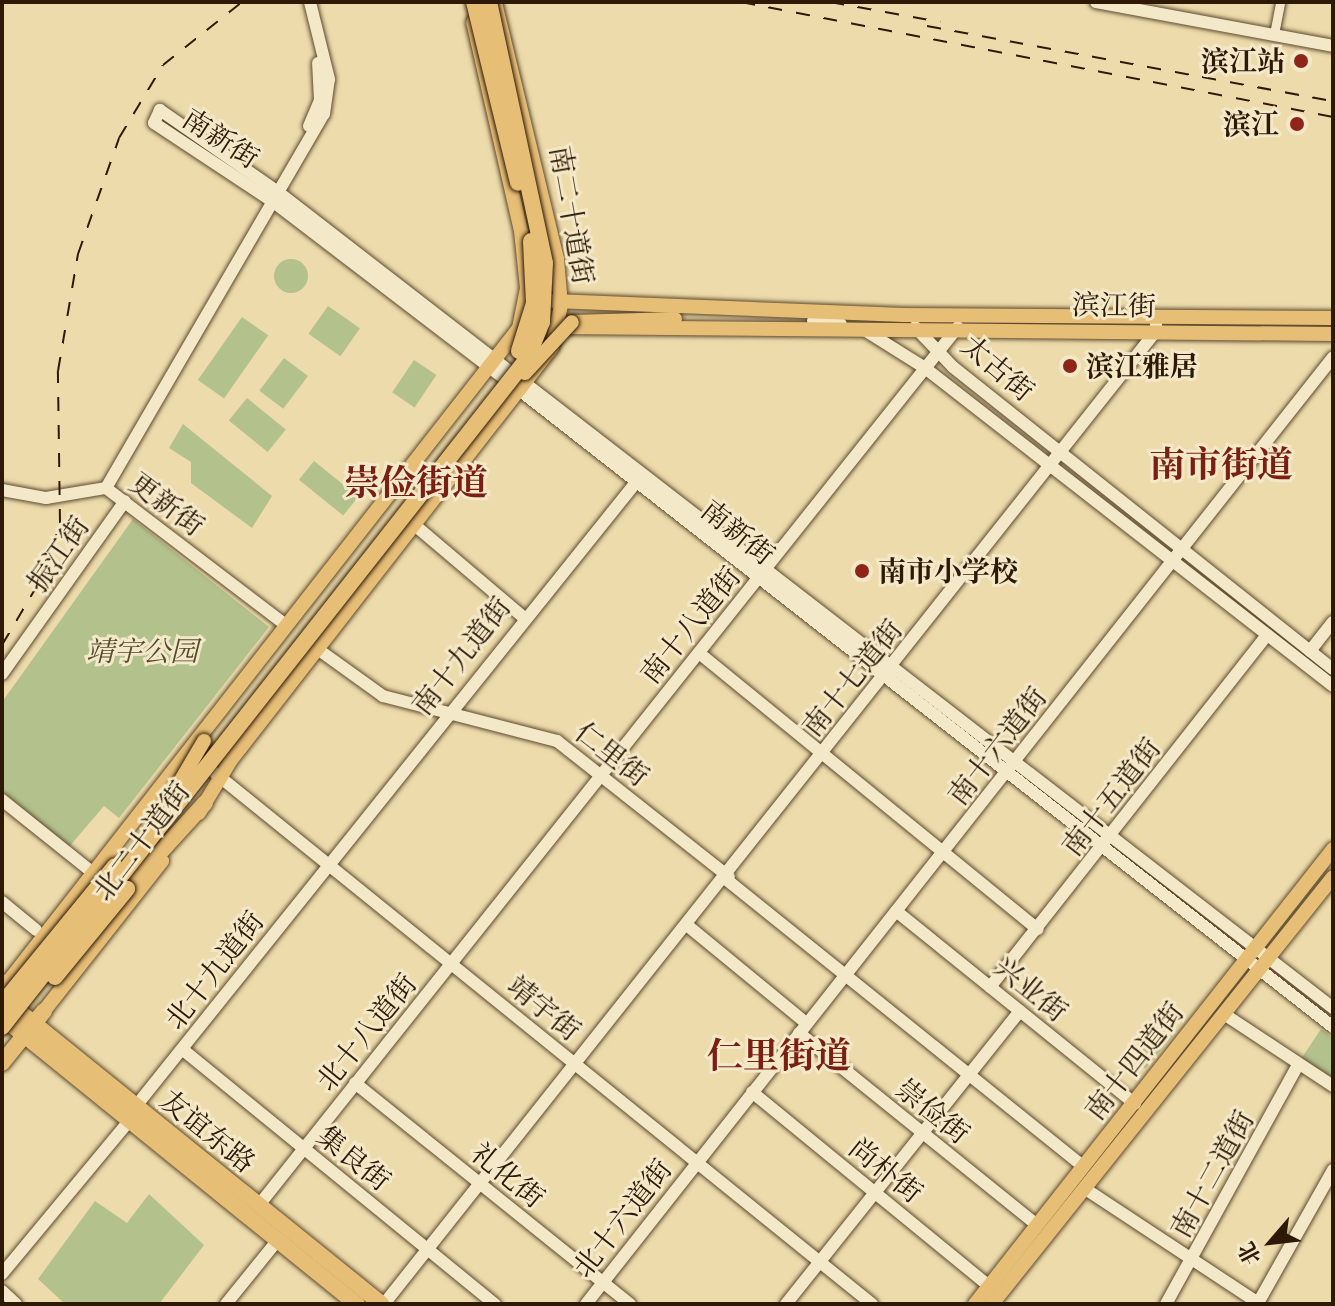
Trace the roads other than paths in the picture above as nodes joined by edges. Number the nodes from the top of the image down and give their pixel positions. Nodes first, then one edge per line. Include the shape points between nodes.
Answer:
1 (302, 2) edge
2 (310, 2) edge
3 (472, 2) edge
4 (492, 2) edge
5 (1096, 2) edge
6 (1122, 2) edge
7 (1280, 2) edge
8 (1274, 32) junction
9 (1333, 44) edge
10 (272, 194) junction
11 (527, 288) junction
12 (561, 305) junction
13 (524, 314) junction
14 (904, 315) junction
15 (967, 315) junction
16 (1333, 318) edge
17 (813, 321) joint
18 (1156, 324) junction
19 (557, 327) junction
20 (893, 328) junction
21 (916, 328) junction
22 (956, 329) junction
23 (866, 331) junction
24 (1333, 334) edge
25 (938, 352) junction
26 (1333, 357) edge
27 (492, 367) junction
28 (925, 368) junction
29 (525, 389) junction
30 (491, 413) junction
31 (1059, 452) junction
32 (1050, 464) junction
33 (637, 481) junction
34 (103, 488) junction
35 (2, 490) edge
36 (125, 501) junction
37 (417, 527) junction
38 (1181, 549) junction
39 (1173, 560) junction
40 (762, 574) junction
41 (522, 616) junction
42 (1333, 622) edge
43 (286, 625) junction
44 (1267, 635) junction
45 (319, 650) junction
46 (1310, 651) junction
47 (699, 653) junction
48 (893, 667) junction
49 (1333, 669) edge
50 (2, 674) edge
51 (884, 678) junction
52 (1333, 686) edge
53 (446, 714) junction
54 (186, 749) junction
55 (822, 754) junction
56 (1011, 769) junction
57 (601, 774) junction
58 (219, 776) junction
59 (2, 800) edge
60 (168, 802) junction
61 (205, 803) junction
62 (1107, 842) junction
63 (1333, 849) edge
64 (943, 852) junction
65 (327, 863) junction
66 (92, 872) junction
67 (1333, 877) edge
68 (728, 878) junction
69 (2, 902) edge
70 (896, 911) junction
71 (688, 926) junction
72 (1038, 929) junction
73 (36, 930) dead end
74 (1251, 954) junction
75 (451, 964) junction
76 (1264, 964) junction
77 (845, 975) junction
78 (990, 987) junction
79 (11, 990) edge
80 (2, 1004) edge
81 (1333, 1008) edge
82 (1020, 1011) junction
83 (1224, 1014) junction
84 (2, 1017) edge
85 (34, 1023) junction
86 (2, 1027) edge
87 (1333, 1027) edge
88 (803, 1028) junction
89 (2, 1039) edge
90 (182, 1049) junction
91 (2, 1063) edge
92 (575, 1064) junction
93 (1298, 1065) junction
94 (969, 1076) junction
95 (355, 1083) junction
96 (1333, 1086) edge
97 (752, 1092) junction
98 (1135, 1104) junction
99 (133, 1113) junction
100 (923, 1134) junction
101 (304, 1148) junction
102 (697, 1162) junction
103 (1083, 1166) junction
104 (1333, 1170) edge
105 (480, 1184) junction
106 (1087, 1190) junction
107 (876, 1192) junction
108 (259, 1205) junction
109 (1037, 1225) junction
110 (277, 1241) junction
111 (428, 1249) junction
112 (1193, 1260) junction
113 (819, 1261) junction
114 (2, 1274) edge
115 (603, 1282) junction
116 (989, 1286) junction
117 (2, 1291) edge
118 (16, 1304) edge
119 (226, 1304) edge
120 (357, 1304) edge
121 (382, 1304) edge
122 (495, 1304) edge
123 (586, 1304) edge
124 (630, 1304) edge
125 (786, 1304) edge
126 (872, 1304) edge
127 (975, 1304) edge
128 (992, 1304) edge
129 (1166, 1304) edge
130 (1259, 1304) edge

1 - 10 street via 320,100
2 - 10 street via 328,100
3 - 11 main road, 南二十道街
3 - 60 highway, bridge via 529,229 535,285 525,339 473,418
4 - 12 main road, 南二十道街 via 552,230
4 - 30 highway, bridge via 547,288 536,341
5 - 8 street
6 - 8 street
7 - 8 street
8 - 9 street
10 - 10 street, 南新街 via 160,110 154,123
10 - 27 street, 南新街
10 - 34 street
11 - 12 main road
11 - 13 main road, 南二十道街
12 - 14 main road
12 - 19 main road, 南二十道街
13 - 19 main road
13 - 27 main road, 南二十道街
14 - 15 main road, 滨江街
14 - 21 street, 太古街
15 - 18 main road, 滨江街
15 - 22 street, 南十八道街
16 - 18 main road, 滨江街
17 - 20 street
17 - 30 main road, bridge via 572,322
18 - 22 main road, 滨江街
18 - 24 main road, 滨江街
18 - 31 street, 南十七道街
19 - 23 main road
19 - 29 main road, 南二十道街
20 - 21 main road, 滨江街
20 - 23 main road
21 - 22 main road, 滨江街
21 - 25 street, 太古街
22 - 25 street, 南十八道街
23 - 28 street, 太古街
25 - 28 street, 南十八道街
25 - 31 street, 太古街
26 - 38 street, 南十六道街
27 - 29 street, 南新街
27 - 43 main road, 南二十道街
28 - 32 street, 太古街
28 - 40 street, 南十八道街
29 - 33 street, 南新街
29 - 37 main road, 南二十道街
29 - 40 street, 南新街
30 - 79 highway, bridge
31 - 32 street, 南十七道街
31 - 38 street, 太古街
32 - 39 street, 太古街
32 - 48 street, 南十七道街
33 - 40 street, 南新街
33 - 41 street, 南十九道街
34 - 35 street, 更新街 via 46,498
34 - 36 street, 更新街
36 - 43 street, 更新街
36 - 50 street, 振江街
37 - 41 street
37 - 45 main road, 南二十道街
38 - 39 street, 南十六道街
38 - 46 street, 太古街
39 - 44 street, 太古街
39 - 56 street, 南十六道街
40 - 47 street, 南十八道街
40 - 48 street, 南新街
40 - 51 street, 南新街
41 - 53 street, 南十九道街
42 - 46 street
43 - 45 street
43 - 54 main road, 北二十道街
43 - 60 main road, bridge
44 - 52 street, 太古街
44 - 62 street, 南十五道街
45 - 53 street, 仁里街 via 373,691
45 - 58 main road, 北二十道街
46 - 49 street, 太古街
47 - 55 street
47 - 57 street, 南十八道街
48 - 51 street, 南十七道街
48 - 56 street, 南新街
51 - 55 street, 南十七道街
51 - 56 street, 南新街
53 - 57 street, 仁里街 via 544,734
53 - 65 street, 南十九道街
54 - 58 street, 靖宇街
54 - 66 main road, 北二十道街
55 - 64 street
55 - 68 street, 南十七道街
56 - 62 street, 南新街
56 - 64 street, 南十六道街
57 - 68 street, 仁里街
57 - 75 street, 南十八道街
58 - 61 main road, 北二十道街
58 - 65 street, 靖宇街
59 - 66 street
60 - 79 highway, bridge
61 - 85 main road, 北二十道街
61 - 89 highway, bridge
62 - 72 street, 南十五道街
62 - 74 street, 南新街
63 - 74 main road, 南十四道街
64 - 70 street, 南十六道街
64 - 72 street
65 - 75 street, 靖宇街
65 - 90 street, 北十九道街
66 - 79 main road, 北二十道街
67 - 76 main road
68 - 71 street, 南十七道街
68 - 77 street, 仁里街
69 - 73 street
70 - 77 street, 南十六道街
70 - 78 street, 兴业街
71 - 88 street, 崇俭街
71 - 92 street, 南十七道街
72 - 78 street, 南十五道街
74 - 76 street, 南新街
74 - 98 main road, 南十四道街
75 - 92 street, 靖宇街
75 - 95 street, 北十八道街
76 - 81 street
76 - 83 main road
76 - 87 street
77 - 88 street, 南十六道街
77 - 94 street, 仁里街
78 - 82 street, 兴业街
79 - 80 highway, bridge
79 - 85 highway, 友谊东路
79 - 86 highway, bridge
82 - 94 street
82 - 98 street, 兴业街
83 - 93 street
83 - 106 main road
84 - 85 highway, 友谊东路
85 - 91 highway, 北二十道街
85 - 99 highway, 友谊东路
88 - 97 street, 南十六道街
88 - 100 street, 崇俭街
90 - 99 street, 北十九道街
90 - 101 street, 集良街
92 - 102 street, 靖宇街
92 - 105 street, 南十七道街
93 - 96 street
93 - 112 street, 南十二道街
94 - 100 street
94 - 103 street, 仁里街
95 - 101 street, 北十八道街
95 - 105 street, 礼化街
97 - 102 street, 南十六道街
97 - 107 street, 尚朴街
98 - 103 main road, 南十四道街
99 - 108 highway, 友谊东路
99 - 110 highway, 友谊东路
99 - 114 street, 北十九道街
100 - 107 street
100 - 109 street, 崇俭街
101 - 108 street, 北十八道街
101 - 111 street, 集良街
102 - 113 street, 靖宇街
102 - 115 street, 北十六道街
103 - 109 main road, 南十四道街
104 - 130 street
105 - 111 street, 南十七道街
105 - 115 street, 礼化街
106 - 112 street
106 - 128 main road
107 - 113 street
107 - 116 street, 尚朴街
108 - 121 highway, 友谊东路
109 - 116 main road, 南十四道街
110 - 119 street
110 - 120 highway, 友谊东路
111 - 121 street, 南十七道街
111 - 122 street, 集良街
112 - 129 street, 南十二道街
112 - 130 street
113 - 125 street
113 - 126 street, 靖宇街
115 - 123 street, 北十六道街
115 - 124 street, 礼化街
116 - 127 main road, 南十四道街
117 - 118 street

